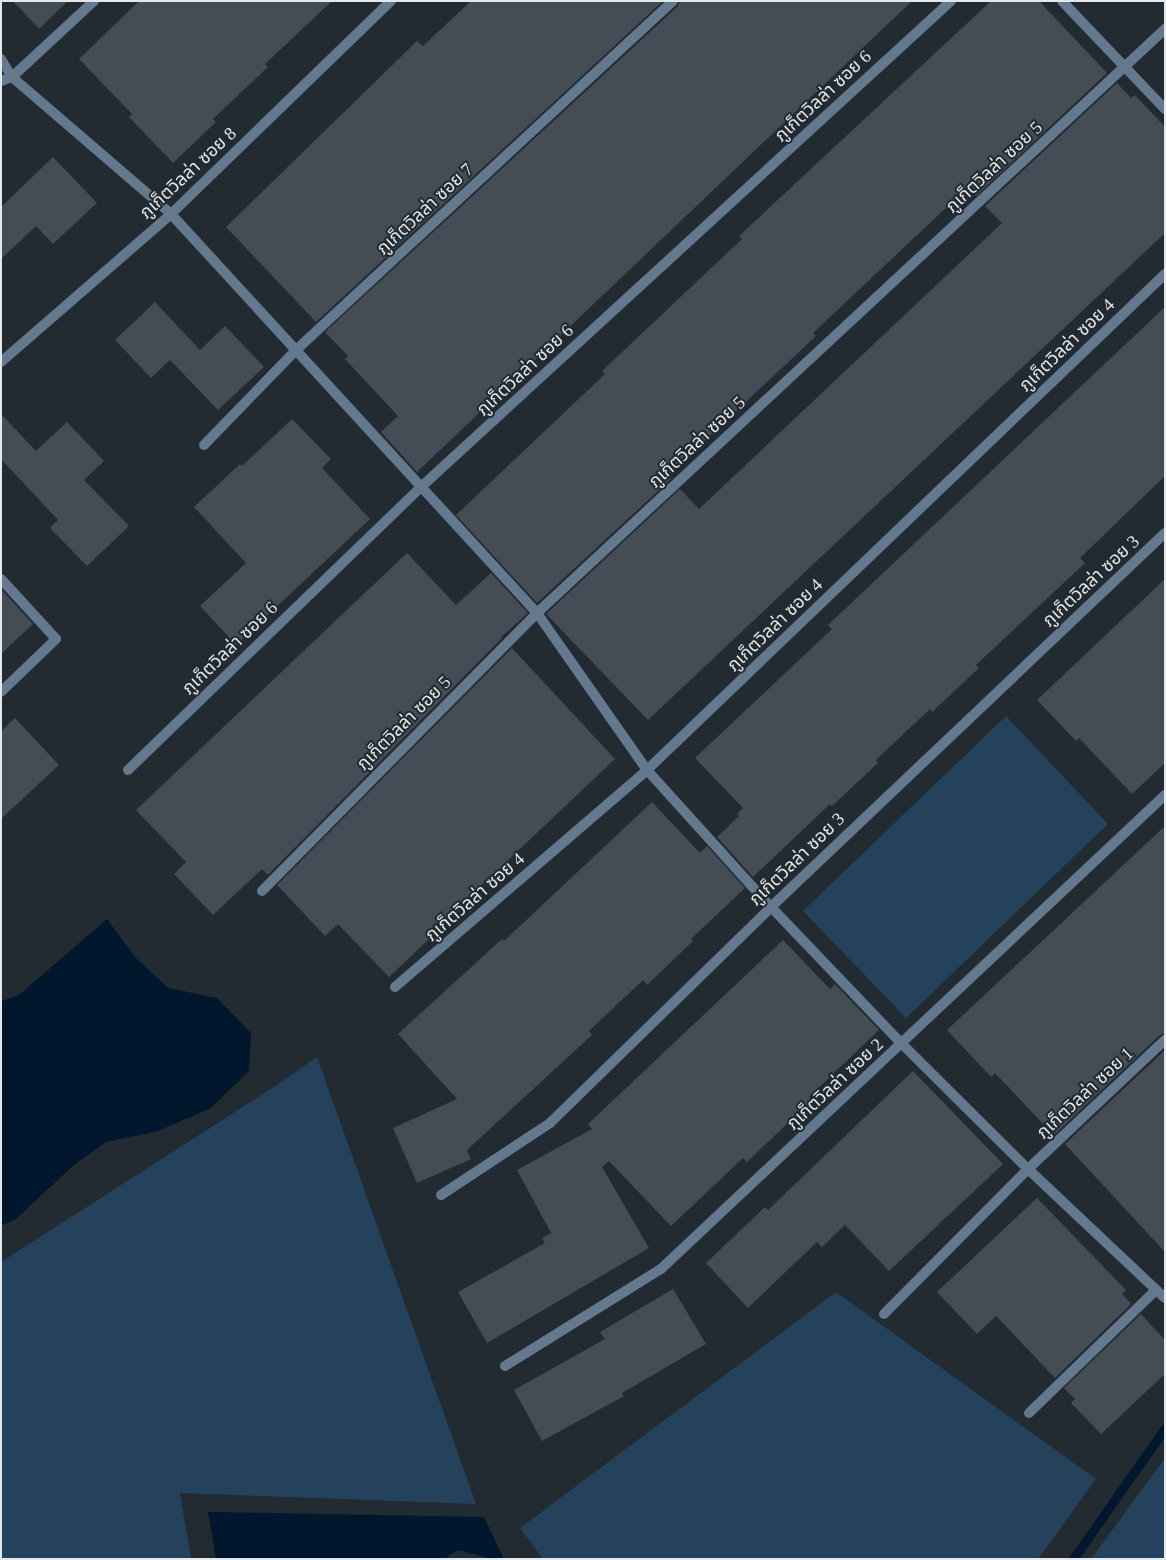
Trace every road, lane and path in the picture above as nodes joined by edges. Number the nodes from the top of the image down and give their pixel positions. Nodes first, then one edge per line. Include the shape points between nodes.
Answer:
1 (94, 1) edge
2 (391, 1) edge
3 (673, 1) edge
4 (951, 1) edge
5 (1062, 1) edge
6 (1165, 29) edge
7 (1, 59) edge
8 (1125, 68) junction
9 (12, 77) junction
10 (1, 81) edge
11 (1165, 109) edge
12 (170, 214) junction
13 (1165, 274) edge
14 (295, 351) junction
15 (1, 361) edge
16 (204, 445) dead end
17 (421, 487) junction
18 (1165, 533) edge
19 (1, 579) edge
20 (537, 613) junction
21 (1, 692) edge
22 (128, 770) dead end
23 (647, 770) junction
24 (1165, 795) edge
25 (262, 891) dead end
26 (771, 907) junction
27 (395, 987) dead end
28 (1165, 1040) edge
29 (902, 1044) junction
30 (1028, 1169) junction
31 (441, 1194) dead end
32 (1156, 1290) junction
33 (1165, 1298) edge
34 (884, 1314) dead end
35 (505, 1366) dead end
36 (1029, 1413) dead end

1 - 9 street
2 - 12 street, ภูเก็ตวิลล่า ซอย 8
3 - 14 street, ภูเก็ตวิลล่า ซอย 7
4 - 17 street, ภูเก็ตวิลล่า ซอย 6
5 - 8 street
6 - 8 street, ภูเก็ตวิลล่า ซอย 5
7 - 9 street
8 - 11 street
8 - 20 street, ภูเก็ตวิลล่า ซอย 5
9 - 10 street
9 - 12 street
12 - 14 street
12 - 15 street, ภูเก็ตวิลล่า ซอย 8
13 - 23 street, ภูเก็ตวิลล่า ซอย 4
14 - 16 street, ภูเก็ตวิลล่า ซอย 7
14 - 17 street
17 - 20 street
17 - 22 street, ภูเก็ตวิลล่า ซอย 6
18 - 26 street, ภูเก็ตวิลล่า ซอย 3
19 - 21 street via 56,639
20 - 23 street
20 - 25 street, ภูเก็ตวิลล่า ซอย 5
23 - 26 street
23 - 27 street, ภูเก็ตวิลล่า ซอย 4
24 - 29 street, ภูเก็ตวิลล่า ซอย 2
26 - 29 street
26 - 31 street, ภูเก็ตวิลล่า ซอย 3 via 550,1123
28 - 30 street, ภูเก็ตวิลล่า ซอย 1
29 - 30 street
29 - 35 street, ภูเก็ตวิลล่า ซอย 2 via 661,1269
30 - 32 street
30 - 34 street, ภูเก็ตวิลล่า ซอย 1
32 - 33 street
32 - 36 street

